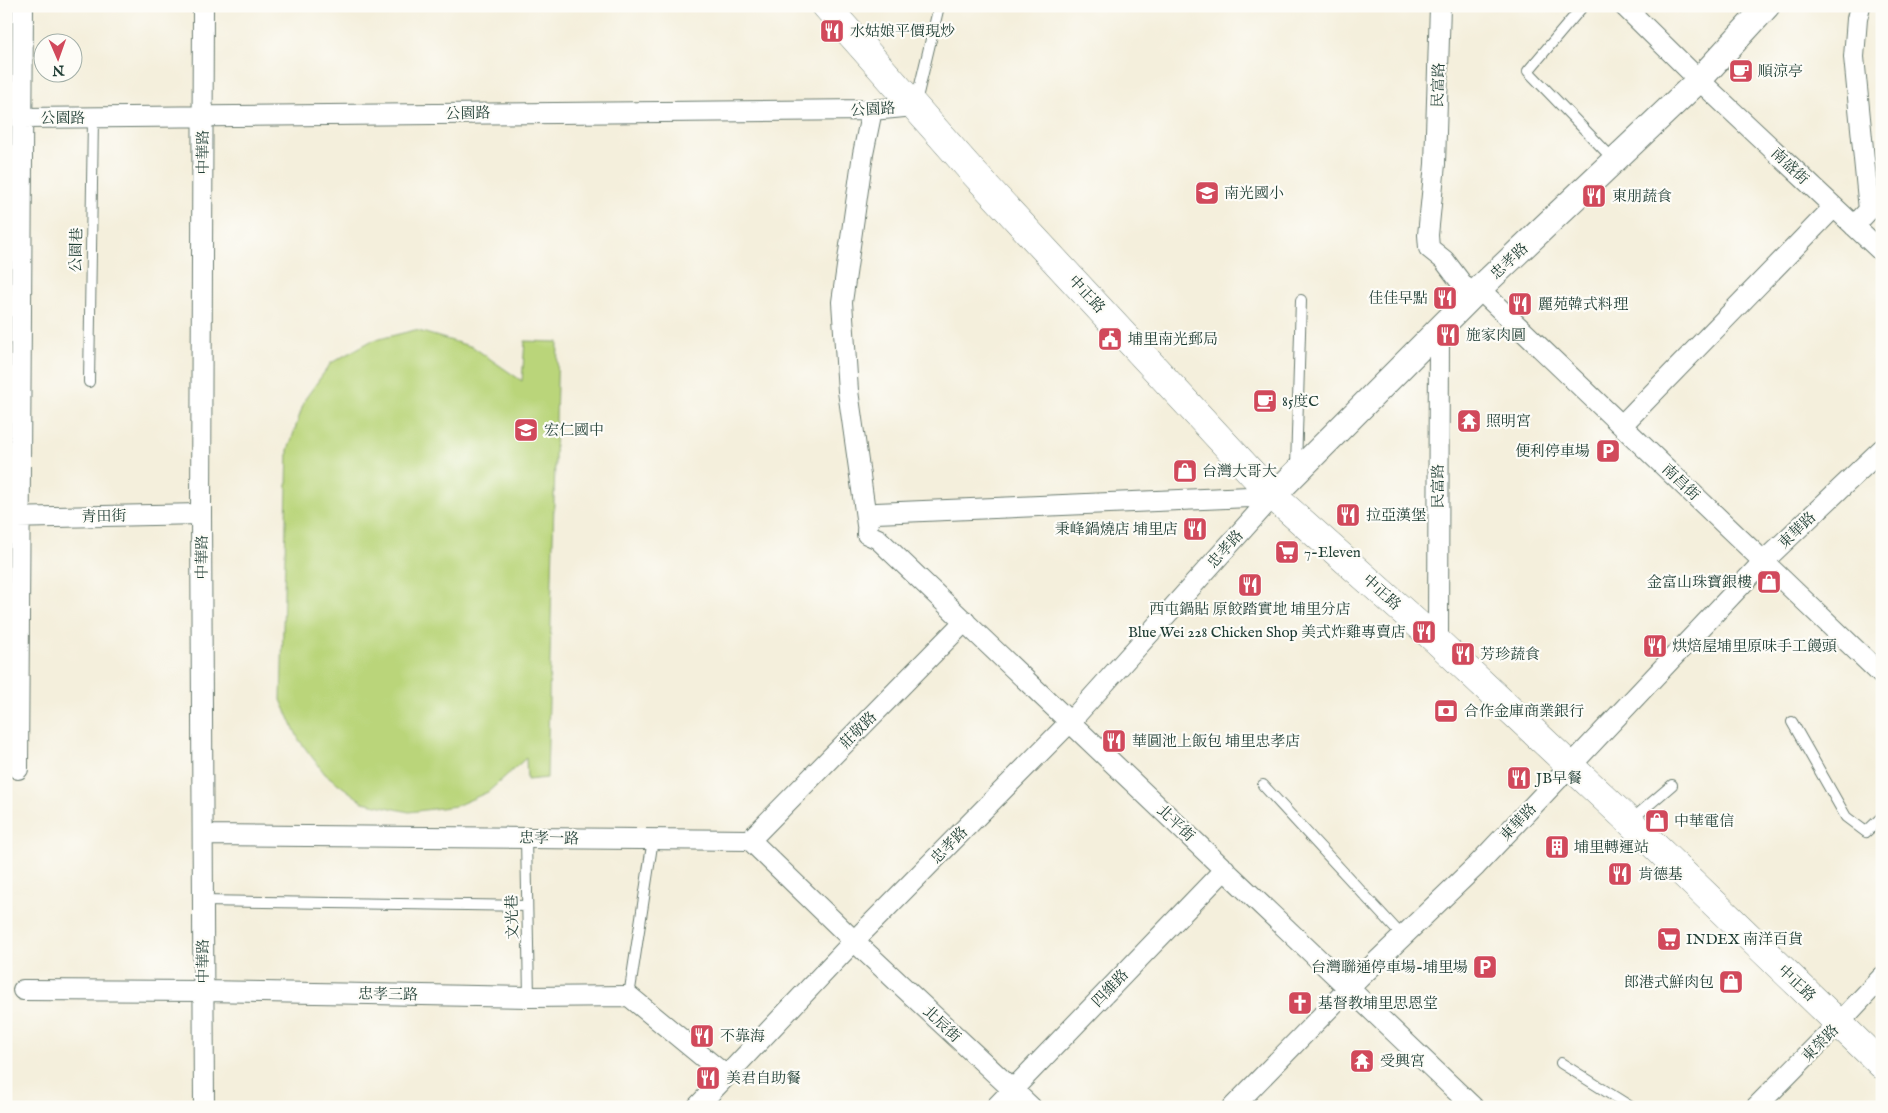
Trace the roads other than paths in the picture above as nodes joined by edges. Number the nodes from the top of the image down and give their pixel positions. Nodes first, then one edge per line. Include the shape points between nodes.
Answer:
1 (23, 6) edge
2 (203, 6) edge
3 (826, 6) edge
4 (939, 6) edge
5 (1440, 6) edge
6 (1583, 6) edge
7 (1624, 6) edge
8 (1767, 6) edge
9 (1860, 6) edge
10 (1699, 80) junction
11 (915, 106) junction
12 (872, 110) junction
13 (204, 116) junction
14 (22, 118) junction
15 (93, 118) junction
16 (1615, 161) junction
17 (14, 167) edge
18 (1833, 208) junction
19 (1854, 226) junction
20 (1882, 252) edge
21 (1476, 293) junction
22 (1301, 300) dead end
23 (14, 330) edge
24 (1439, 330) junction
25 (89, 382) dead end
26 (1622, 425) junction
27 (1882, 449) edge
28 (1296, 472) junction
29 (1273, 496) junction
30 (202, 514) junction
31 (12, 518) edge
32 (872, 532) junction
33 (1763, 562) junction
34 (965, 621) junction
35 (1438, 642) junction
36 (1882, 675) edge
37 (1792, 722) dead end
38 (1069, 723) junction
39 (1570, 766) junction
40 (18, 769) dead end
41 (1263, 785) dead end
42 (1672, 785) dead end
43 (1882, 817) edge
44 (1630, 822) junction
45 (204, 835) junction
46 (526, 838) junction
47 (653, 839) junction
48 (750, 840) junction
49 (1224, 868) junction
50 (203, 901) junction
51 (527, 906) junction
52 (1403, 937) junction
53 (854, 941) junction
54 (1882, 977) edge
55 (1349, 988) junction
56 (23, 990) dead end
57 (202, 991) junction
58 (629, 996) junction
59 (529, 997) junction
60 (1839, 1023) junction
61 (1561, 1062) dead end
62 (1882, 1065) edge
63 (725, 1075) junction
64 (1012, 1090) junction
65 (204, 1107) edge
66 (697, 1107) edge
67 (996, 1107) edge
68 (1031, 1107) edge
69 (1233, 1107) edge
70 (1473, 1107) edge
71 (1631, 1107) edge
72 (1756, 1107) edge

1 - 14 street
2 - 13 street, 中華路
3 - 11 main road, 中正路
4 - 11 lane
5 - 21 street, 民富路 via 1429,248
6 - 16 lane via 1528,71
7 - 10 street, 南盛街
8 - 10 street, 忠孝路
9 - 19 street via 1854,57 1868,210
10 - 16 street, 忠孝路
10 - 18 street, 南盛街
11 - 12 street, 公園路
11 - 29 main road, 中正路
12 - 13 street, 公園路
12 - 32 street via 842,302 848,391
13 - 15 street, 公園路
13 - 30 street, 中華路
14 - 15 street, 公園路
14 - 17 street
15 - 25 lane, 公園巷
16 - 21 street, 忠孝路
17 - 23 street
18 - 19 street, 南盛街
18 - 26 street
19 - 20 street, 南盛街
21 - 24 street, 忠孝路
21 - 26 street, 南昌街
22 - 28 lane
23 - 31 street
24 - 28 street, 忠孝路
24 - 35 street, 民富路
26 - 33 street, 南昌街
27 - 33 street, 東華路
28 - 29 street, 忠孝路
29 - 32 street via 876,513 870,518
29 - 35 main road, 中正路
29 - 38 street, 忠孝路
30 - 31 street, 青田街
30 - 45 street, 中華路
31 - 40 street
32 - 34 street, 北平街
33 - 36 street, 南昌街
33 - 39 street, 東華路
34 - 38 street, 北平街
34 - 48 street, 莊敬路
35 - 39 main road, 中正路
37 - 43 lane via 1846,817 1866,832
38 - 49 street, 北平街
38 - 53 street, 忠孝路
39 - 44 main road, 中正路
39 - 52 street, 東華路 via 1476,866
41 - 52 lane
42 - 44 lane
44 - 60 main road, 中正路
45 - 46 street, 忠孝一路
45 - 50 street, 中華路
46 - 47 street, 忠孝一路
46 - 51 lane, 文光巷
47 - 48 street, 忠孝一路
47 - 58 lane
48 - 53 street
49 - 55 street, 北平街
49 - 64 street, 四維路
50 - 51 lane
50 - 57 street, 中華路
51 - 59 lane, 文光巷
52 - 55 street, 東華路
53 - 63 street, 忠孝路
53 - 64 street, 北辰街
54 - 60 street, 東榮路
55 - 69 street, 東華路
55 - 70 street, 北平街
56 - 57 street, 忠孝三路
57 - 59 street, 忠孝三路
57 - 65 street, 中華路
58 - 59 street, 忠孝三路
58 - 63 street
60 - 62 main road, 中正路
60 - 72 street, 東榮路
61 - 71 lane
63 - 66 street, 忠孝路
64 - 67 street, 四維路
64 - 68 street, 北辰街

